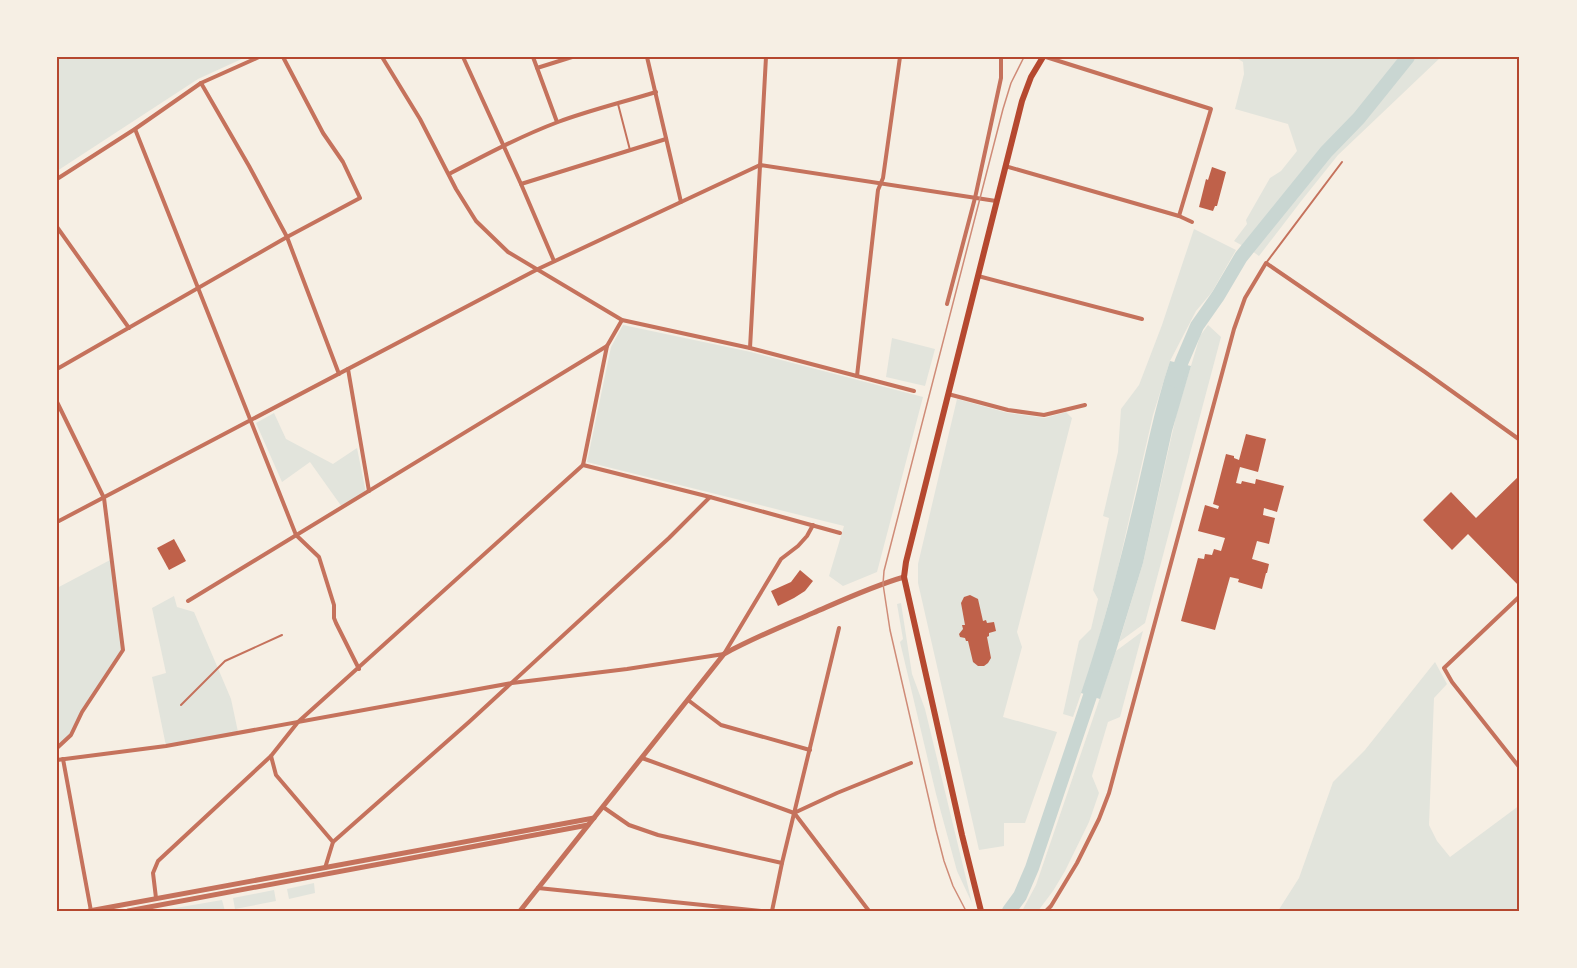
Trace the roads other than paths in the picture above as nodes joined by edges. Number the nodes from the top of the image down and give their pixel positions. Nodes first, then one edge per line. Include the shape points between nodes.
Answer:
1 (259, 57) edge
2 (283, 57) edge
3 (382, 57) edge
4 (463, 57) edge
5 (533, 57) edge
6 (572, 57) edge
7 (647, 57) edge
8 (766, 57) edge
9 (900, 57) edge
10 (1001, 57) edge
11 (1045, 57) edge
12 (537, 68) junction
13 (201, 83) junction
14 (656, 92) junction
15 (618, 103) junction
16 (557, 122) junction
17 (135, 129) junction
18 (666, 139) junction
19 (504, 145) junction
20 (630, 150) junction
21 (1342, 162) dead end
22 (760, 165) junction
23 (1004, 166) junction
24 (449, 174) junction
25 (57, 178) edge
26 (521, 184) junction
27 (880, 184) junction
28 (975, 198) junction
29 (996, 201) junction
30 (681, 202) junction
31 (1179, 216) junction
32 (1192, 222) dead end
33 (57, 227) edge
34 (287, 237) junction
35 (554, 261) junction
36 (1266, 263) junction
37 (538, 269) junction
38 (977, 276) junction
39 (198, 287) junction
40 (947, 304) dead end
41 (1142, 319) dead end
42 (622, 320) junction
43 (129, 328) junction
44 (607, 346) junction
45 (750, 348) junction
46 (57, 369) edge
47 (348, 369) junction
48 (339, 374) junction
49 (857, 376) junction
50 (914, 391) dead end
51 (947, 393) junction
52 (57, 402) edge
53 (1084, 405) dead end
54 (252, 420) junction
55 (1520, 440) edge
56 (584, 465) junction
57 (369, 491) junction
58 (710, 497) junction
59 (104, 498) junction
60 (57, 522) edge
61 (813, 525) junction
62 (840, 532) dead end
63 (296, 535) junction
64 (904, 577) junction
65 (1520, 596) edge
66 (188, 601) dead end
67 (839, 628) dead end
68 (282, 635) dead end
69 (724, 654) junction
70 (359, 669) junction
71 (512, 683) junction
72 (687, 699) junction
73 (181, 705) dead end
74 (298, 722) junction
75 (57, 748) edge
76 (810, 750) junction
77 (271, 756) junction
78 (641, 758) junction
79 (60, 760) edge
80 (911, 763) dead end
81 (1519, 765) edge
82 (603, 807) junction
83 (794, 813) junction
84 (594, 818) junction
85 (588, 825) junction
86 (333, 842) junction
87 (782, 863) junction
88 (325, 868) junction
89 (538, 888) junction
90 (156, 898) junction
91 (90, 911) edge
92 (128, 911) edge
93 (520, 911) edge
94 (761, 911) edge
95 (772, 911) edge
96 (869, 911) edge
97 (981, 911) edge
98 (1046, 911) edge

1 - 13 street
2 - 34 street via 360,198
3 - 24 street
4 - 19 street
5 - 12 street
6 - 12 street
7 - 14 street
8 - 22 street
9 - 27 street
10 - 28 street via 1001,78
11 - 23 main road via 1031,77
11 - 31 street via 1211,110
12 - 16 street
13 - 17 street
13 - 34 street
14 - 15 street
14 - 18 street
15 - 16 street
15 - 20 lane
16 - 19 street
17 - 25 street
17 - 39 street
18 - 20 street
18 - 30 street
19 - 24 street
19 - 26 street
20 - 26 street
21 - 36 lane
22 - 27 street
22 - 30 street
22 - 45 street
23 - 29 main road
23 - 31 street
24 - 37 street via 476,221 508,252
26 - 35 street
27 - 28 street
27 - 49 street
28 - 29 street
28 - 40 street
29 - 38 main road
30 - 35 street
31 - 32 street
33 - 43 street
34 - 39 street
34 - 48 street
35 - 37 street
36 - 55 street
36 - 98 street via 1245,298 1234,328 1109,793 1077,863
37 - 42 street
37 - 47 street
38 - 41 street
38 - 51 main road
39 - 43 street
39 - 54 street
42 - 44 street
42 - 45 street
43 - 46 street
44 - 56 street
44 - 57 street
45 - 49 street
47 - 48 street
47 - 57 street
48 - 54 street
49 - 50 street
51 - 53 street via 1008,410 1044,415
51 - 64 main road
52 - 59 street
54 - 59 street
54 - 63 street
56 - 58 street
56 - 70 street
57 - 63 street
58 - 61 street
58 - 71 street
59 - 60 street
59 - 75 street via 123,650 71,735
61 - 62 street
61 - 69 street via 772,572
63 - 66 street
63 - 70 street via 319,557 336,623
64 - 69 street via 842,600
64 - 97 main road
65 - 81 street via 1444,668
67 - 76 street
68 - 73 lane via 225,661
69 - 71 street
69 - 72 street
70 - 74 street
71 - 74 street
71 - 86 street
72 - 76 street via 721,725
72 - 78 street
74 - 77 street
74 - 79 street
76 - 83 street
77 - 86 street via 276,775
77 - 90 street via 158,861 153,873
78 - 82 street
78 - 83 street
79 - 91 street
80 - 83 street
82 - 84 street
82 - 87 street via 629,825 658,835
83 - 87 street
83 - 96 street
84 - 85 street
84 - 88 street
85 - 89 street
85 - 92 street
86 - 88 street
87 - 95 street
88 - 90 street
89 - 93 street
89 - 94 street
90 - 91 street

